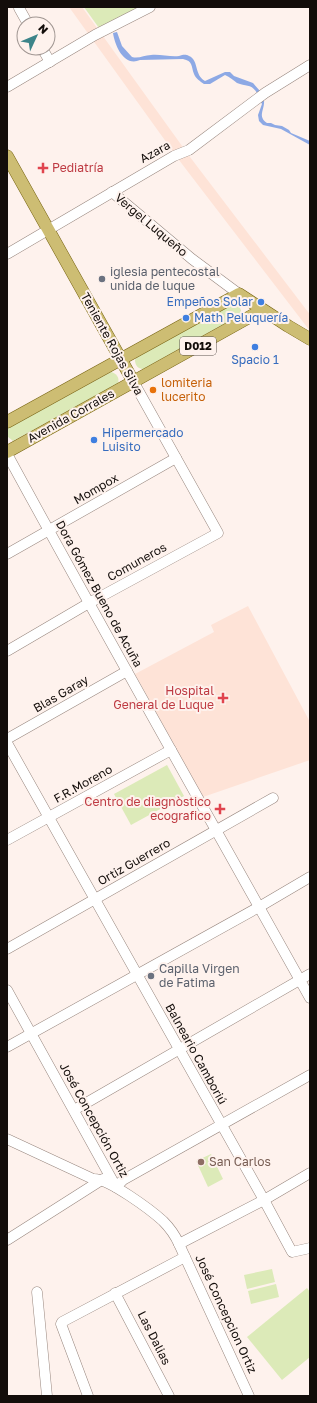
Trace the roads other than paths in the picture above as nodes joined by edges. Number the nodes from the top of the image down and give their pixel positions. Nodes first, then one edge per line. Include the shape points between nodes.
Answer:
1 (150, 7) edge
2 (19, 8) dead end
3 (24, 16) edge
4 (47, 56) edge
5 (50, 62) junction
6 (310, 66) edge
7 (7, 87) edge
8 (7, 156) edge
9 (112, 192) junction
10 (48, 231) junction
11 (7, 254) edge
12 (239, 294) junction
13 (262, 310) junction
14 (309, 338) edge
15 (121, 359) junction
16 (133, 381) junction
17 (7, 422) edge
18 (7, 453) edge
19 (176, 458) junction
20 (49, 530) junction
21 (218, 533) joint
22 (7, 554) edge
23 (89, 603) junction
24 (7, 651) edge
25 (127, 671) junction
26 (7, 739) edge
27 (7, 743) edge
28 (171, 750) junction
29 (273, 798) dead end
30 (49, 817) junction
31 (217, 830) junction
32 (7, 840) edge
33 (310, 877) edge
34 (95, 899) junction
35 (259, 907) junction
36 (7, 949) edge
37 (137, 974) junction
38 (310, 974) edge
39 (300, 979) junction
40 (7, 990) edge
41 (310, 998) edge
42 (31, 1033) junction
43 (7, 1047) edge
44 (179, 1049) junction
45 (310, 1075) edge
46 (74, 1110) junction
47 (222, 1125) junction
48 (7, 1132) edge
49 (7, 1139) edge
50 (104, 1164) junction
51 (310, 1173) edge
52 (99, 1179) junction
53 (116, 1187) junction
54 (264, 1200) junction
55 (7, 1240) edge
56 (179, 1244) junction
57 (310, 1248) edge
58 (185, 1257) junction
59 (37, 1292) dead end
60 (115, 1293) junction
61 (47, 1396) edge
62 (88, 1396) edge
63 (169, 1396) edge
64 (249, 1396) edge

1 - 5 street
2 - 3 street
4 - 5 street
5 - 7 street
6 - 9 street, Azara via 265,93 189,150
8 - 10 main road, Teniente Rojas Silva
9 - 10 street, Azara
9 - 12 street, Vergel Luqueño via 192,259
10 - 11 street, Azara
10 - 15 main road, Teniente Rojas Silva
12 - 13 main road, Vergel Luqueño
12 - 15 main road, D012
13 - 14 main road, Vergel Luqueño
13 - 16 main road, Avenida Corrales / D012
15 - 16 main road, Teniente Rojas Silva
15 - 17 main road, D012
16 - 18 main road, Avenida Corrales / D012
16 - 19 street, Teniente Rojas Silva
18 - 20 street, Dora Gómez Bueno de Acuña
19 - 20 street, Mompox
19 - 21 street, Teniente Rojas Silva
20 - 22 street, Mompox
20 - 23 street, Dora Gómez Bueno de Acuña
21 - 23 street, Comuneros
23 - 24 street, Comuneros
23 - 25 street, Dora Gómez Bueno de Acuña
25 - 26 street, Blas Garay
25 - 28 street, Dora Gómez Bueno de Acuña
27 - 30 street, Balneario Camboriú
28 - 30 street, F.R.Moreno
28 - 31 street, Dora Gómez Bueno de Acuña
29 - 31 street, Ortiz Guerrero
30 - 32 street, F.R.Moreno
30 - 34 street, Balneario Camboriú
31 - 34 street, Ortiz Guerrero
31 - 35 street, Dora Gómez Bueno de Acuña
33 - 35 street
34 - 36 street, Ortiz Guerrero
34 - 37 street, Balneario Camboriú
35 - 37 street
35 - 39 street, Dora Gómez Bueno de Acuña
37 - 42 street
37 - 44 street, Balneario Camboriú
38 - 39 street
39 - 41 street, Dora Gómez Bueno de Acuña
39 - 44 street
40 - 42 street, José Concepción Ortiz
42 - 43 street
42 - 46 street, José Concepción Ortiz
44 - 46 street
44 - 47 street, Balneario Camboriú
45 - 47 street
46 - 50 street, José Concepción Ortiz
47 - 53 street via 123,1180
47 - 54 street, Balneario Camboriú
48 - 52 street via 91,1172
49 - 52 street via 92,1179
50 - 52 street via 105,1174
50 - 53 street, José Concepción Ortiz
51 - 54 street
52 - 53 street
52 - 55 street
53 - 56 street, José Concepción Ortiz via 163,1222 174,1233
54 - 56 street
54 - 57 street, Balneario Camboriú via 292,1252
56 - 58 street, José Concepcion Ortiz
58 - 60 street
58 - 64 street, José Concepcion Ortiz
59 - 61 street
60 - 62 street via 63,1320 61,1324
60 - 63 street, Las Dalias

